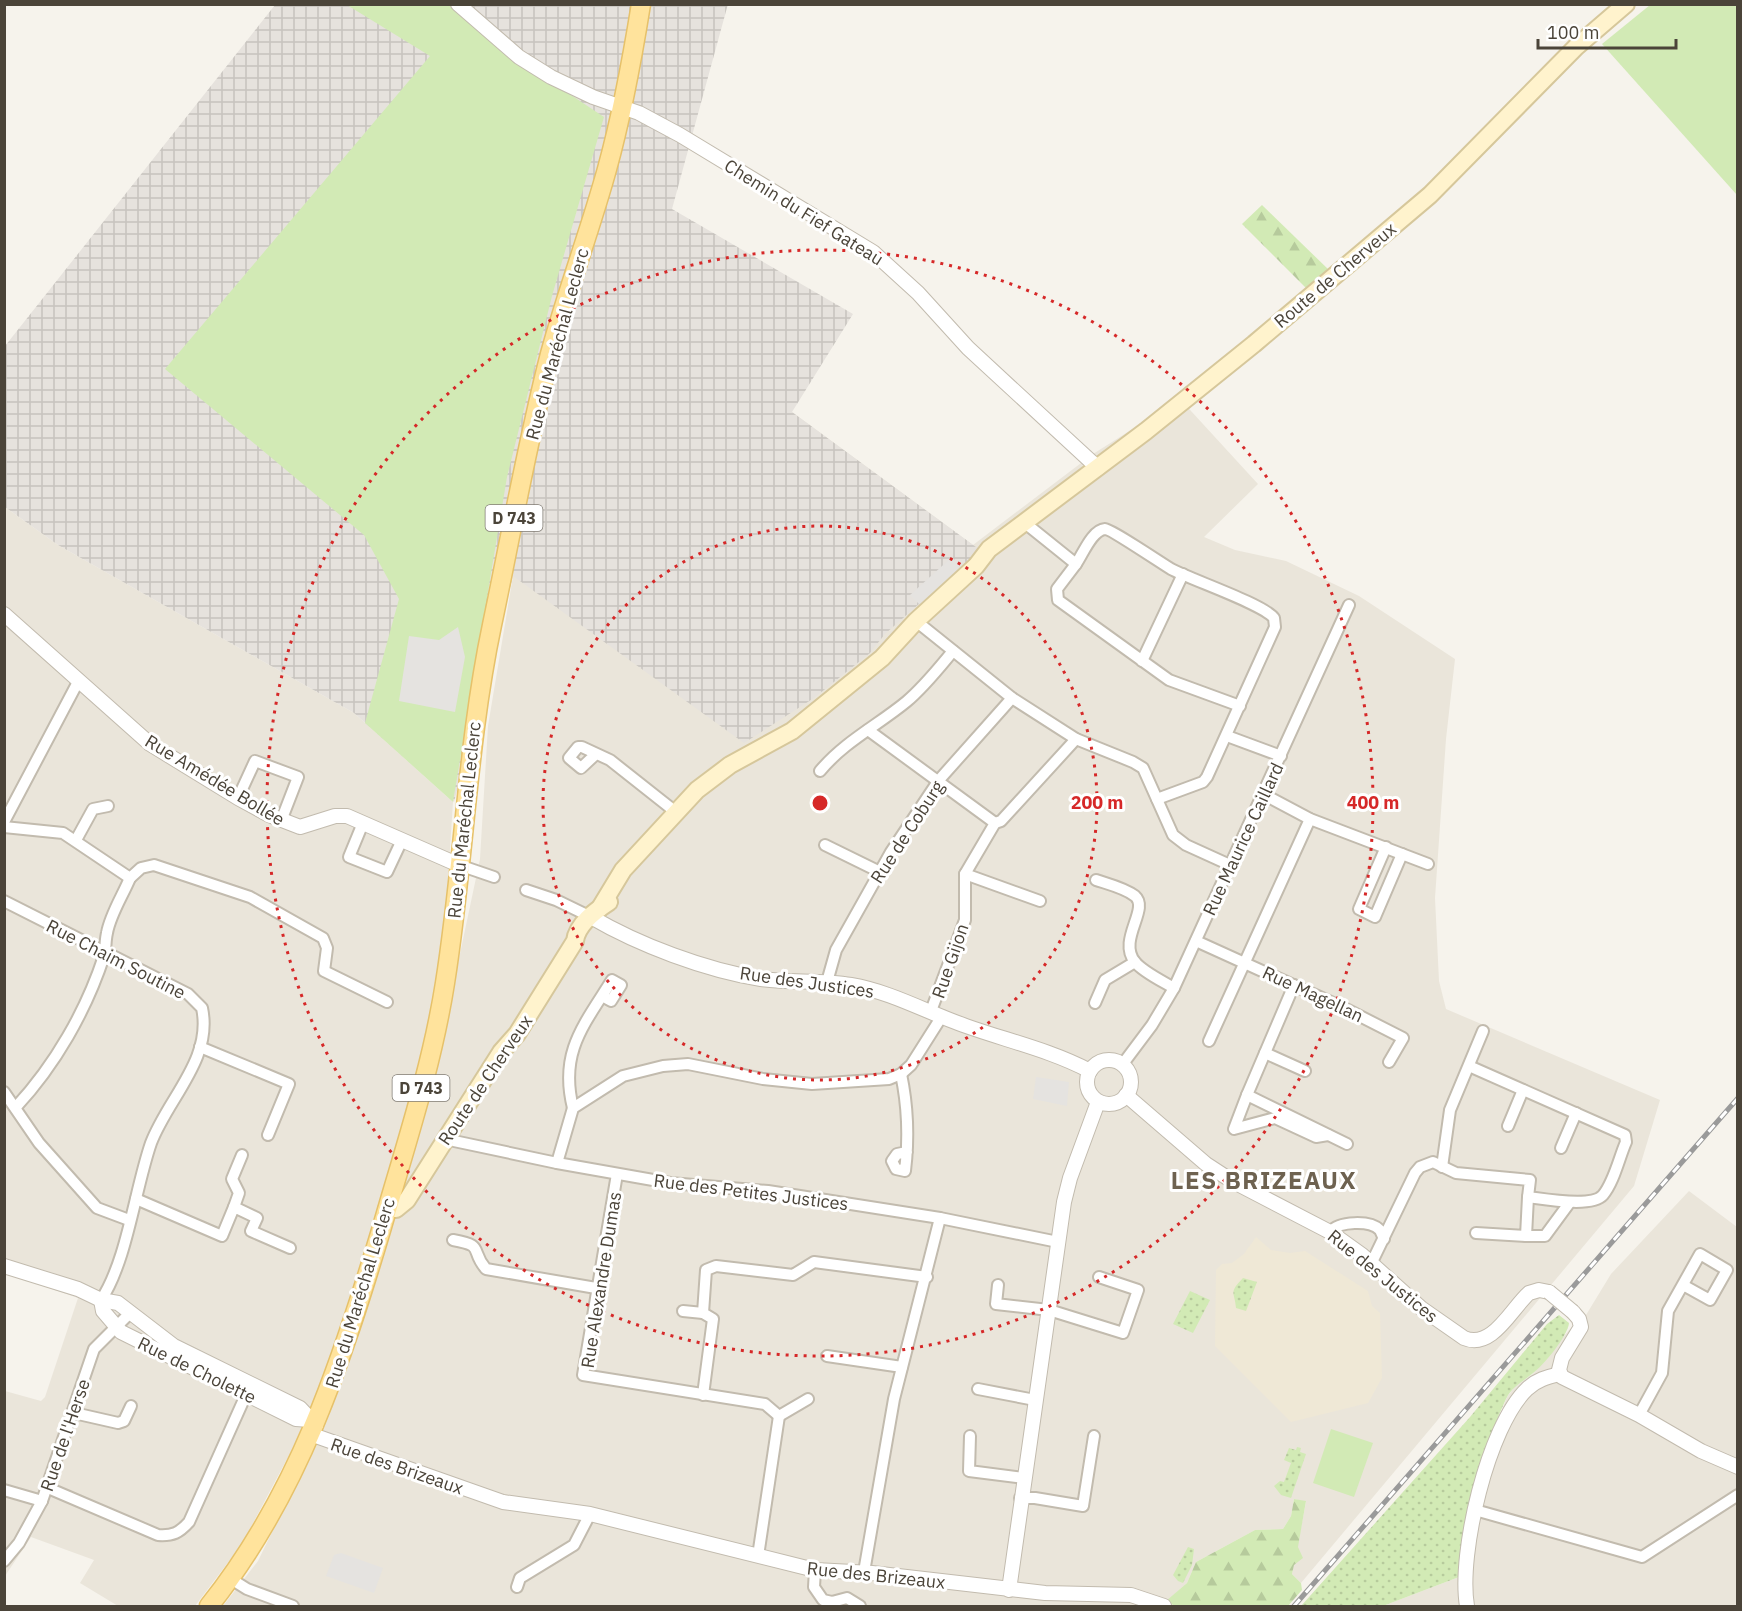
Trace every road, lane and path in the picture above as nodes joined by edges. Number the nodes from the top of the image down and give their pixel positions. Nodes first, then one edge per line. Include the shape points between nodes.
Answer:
1 (458, 4) edge
2 (641, 4) edge
3 (1626, 4) edge
4 (621, 108) junction
5 (1098, 468) junction
6 (1025, 523) junction
7 (1077, 564) junction
8 (1183, 574) junction
9 (1349, 605) dead end
10 (4, 614) edge
11 (916, 621) junction
12 (953, 651) junction
13 (1142, 661) junction
14 (79, 680) junction
15 (1012, 698) junction
16 (1240, 706) junction
17 (868, 730) junction
18 (1227, 736) junction
19 (1076, 739) junction
20 (596, 754) dead end
21 (1281, 756) junction
22 (820, 771) dead end
23 (939, 780) junction
24 (1263, 794) junction
25 (238, 798) junction
26 (1157, 799) junction
27 (108, 806) dead end
28 (673, 818) junction
29 (1310, 819) junction
30 (281, 821) junction
31 (363, 823) junction
32 (995, 823) junction
33 (4, 825) edge
34 (76, 840) junction
35 (402, 840) junction
36 (825, 844) dead end
37 (1386, 847) junction
38 (1402, 854) junction
39 (1428, 864) dead end
40 (459, 865) junction
41 (1230, 865) junction
42 (880, 872) junction
43 (965, 873) junction
44 (494, 877) dead end
45 (130, 878) junction
46 (1096, 880) dead end
47 (526, 890) dead end
48 (4, 901) edge
49 (1040, 901) dead end
50 (596, 912) junction
51 (1196, 940) junction
52 (105, 953) junction
53 (1135, 962) junction
54 (1243, 962) junction
55 (827, 982) junction
56 (1294, 985) junction
57 (1174, 988) junction
58 (602, 996) dead end
59 (387, 1002) dead end
60 (1095, 1003) dead end
61 (937, 1013) junction
62 (1483, 1031) dead end
63 (1209, 1041) dead end
64 (200, 1047) junction
65 (1265, 1053) junction
66 (1389, 1062) dead end
67 (1122, 1065) junction
68 (1469, 1066) junction
69 (1090, 1071) junction
70 (1305, 1071) dead end
71 (901, 1074) junction
72 (1523, 1090) junction
73 (4, 1092) edge
74 (1126, 1095) junction
75 (1246, 1095) junction
76 (1098, 1102) junction
77 (16, 1107) junction
78 (573, 1108) junction
79 (1576, 1113) junction
80 (1508, 1126) dead end
81 (268, 1135) dead end
82 (1328, 1135) junction
83 (447, 1136) junction
84 (1347, 1144) dead end
85 (1561, 1148) dead end
86 (907, 1152) dead end
87 (242, 1155) dead end
88 (557, 1163) junction
89 (1442, 1167) junction
90 (617, 1174) junction
91 (419, 1180) junction
92 (395, 1183) junction
93 (1528, 1197) junction
94 (136, 1199) junction
95 (1570, 1202) junction
96 (234, 1207) junction
97 (387, 1209) junction
98 (940, 1218) junction
99 (129, 1220) junction
100 (1330, 1232) junction
101 (1476, 1233) dead end
102 (1526, 1236) junction
103 (1384, 1239) junction
104 (453, 1240) dead end
105 (1058, 1242) junction
106 (290, 1248) dead end
107 (1371, 1264) junction
108 (4, 1266) edge
109 (927, 1277) junction
110 (1099, 1277) dead end
111 (998, 1285) dead end
112 (1683, 1285) junction
113 (596, 1288) junction
114 (101, 1300) junction
115 (1049, 1310) junction
116 (683, 1311) dead end
117 (130, 1312) junction
118 (703, 1313) junction
119 (116, 1327) junction
120 (1123, 1333) junction
121 (1121, 1345) dead end
122 (827, 1356) dead end
123 (902, 1367) junction
124 (1560, 1374) junction
125 (249, 1389) junction
126 (978, 1389) dead end
127 (704, 1395) junction
128 (808, 1399) dead end
129 (1035, 1400) junction
130 (131, 1406) dead end
131 (74, 1413) junction
132 (1639, 1415) junction
133 (779, 1416) junction
134 (312, 1426) junction
135 (970, 1436) dead end
136 (1094, 1436) dead end
137 (1737, 1467) edge
138 (1024, 1478) junction
139 (48, 1488) junction
140 (4, 1490) edge
141 (1737, 1495) edge
142 (1020, 1498) junction
143 (42, 1501) junction
144 (1475, 1510) junction
145 (590, 1515) junction
146 (758, 1556) junction
147 (4, 1561) edge
148 (815, 1570) junction
149 (864, 1572) junction
150 (231, 1579) junction
151 (517, 1587) dead end
152 (1009, 1590) junction
153 (1131, 1601) edge
154 (209, 1606) edge
155 (293, 1606) edge
156 (860, 1606) edge
157 (1164, 1606) edge
158 (1467, 1606) edge

1 - 4 street, Chemin du Fief Gateau via 519,57
2 - 4 main road, Rue du Maréchal Leclerc / D 743
3 - 5 main road, Route de Cherveux via 1576,47 1430,195 1254,344
4 - 5 street, Chemin du Fief Gateau via 680,135 873,252 918,293 968,348
4 - 40 main road, Rue du Maréchal Leclerc / D 743 via 607,169 550,353 533,427 477,702
5 - 6 main road, Route de Cherveux
6 - 7 street
6 - 11 main road, Route de Cherveux
7 - 8 street via 1096,534 1106,529
7 - 13 street via 1058,589 1058,600
8 - 13 street
8 - 16 street via 1274,618 1275,627
9 - 21 street, Rue Maurice Caillard
10 - 14 street, Rue Amédée Bollée
11 - 12 street
11 - 28 main road, Route de Cherveux via 897,633 867,668 792,731 710,779
12 - 15 street
12 - 17 street via 906,702
13 - 16 street via 1169,680
14 - 25 street, Rue Amédée Bollée via 150,744
14 - 33 street
15 - 19 street
15 - 23 street, Rue de Coburg
16 - 18 street
17 - 22 street
17 - 23 street
18 - 21 street
18 - 26 street via 1203,782
19 - 26 street via 1143,768
19 - 32 street
20 - 28 street via 610,760
21 - 24 street, Rue Maurice Caillard
23 - 32 street
23 - 42 street, Rue de Coburg
24 - 29 street
24 - 41 street, Rue Maurice Caillard
25 - 30 street, Rue Amédée Bollée
25 - 30 street via 255,761 298,777
26 - 41 street via 1173,835
27 - 34 street via 93,809
28 - 50 main road, Route de Cherveux via 613,899
29 - 37 street
29 - 54 street
30 - 31 street, Rue Amédée Bollée via 300,827 341,816
31 - 35 street, Rue Amédée Bollée
31 - 35 street via 349,857 387,872
32 - 43 street
33 - 34 street via 26,831 56,831
34 - 45 street
35 - 40 street, Rue Amédée Bollée
36 - 42 street
37 - 38 street
37 - 38 street via 1359,909 1375,917
38 - 39 street
40 - 44 street
40 - 92 main road, Rue du Maréchal Leclerc / D 743 via 438,1021
41 - 51 street, Rue Maurice Caillard
42 - 55 street, Rue de Coburg via 836,950
43 - 49 street
43 - 61 street, Rue Gijon via 965,920
45 - 52 street via 107,932
45 - 59 street via 141,868 154,866 266,904 323,938 327,948 324,971
46 - 53 street via 1138,900 1140,908 1129,944
47 - 50 street, Rue des Justices
48 - 52 street, Rue Chaim Soutine
50 - 55 street, Rue des Justices via 647,945 722,969 765,979
50 - 83 main road, Route de Cherveux
51 - 54 street, Rue Magellan
51 - 57 street, Rue Maurice Caillard
52 - 64 street, Rue Chaim Soutine via 199,1002 204,1016
52 - 77 street via 60,1050
53 - 57 street
53 - 60 street via 1105,980
54 - 56 street, Rue Magellan
54 - 63 street
55 - 61 street, Rue des Justices via 870,989
56 - 65 street
56 - 66 street, Rue Magellan via 1403,1038
57 - 67 street, Rue Maurice Caillard
58 - 78 street via 574,1042 568,1088
61 - 69 street, Rue des Justices via 964,1026 1055,1054
61 - 71 street, Rue Gijon via 911,1065
62 - 68 street
64 - 81 street via 289,1084
64 - 94 street, Rue Chaim Soutine via 152,1141
65 - 70 street
65 - 75 street
67 - 69 street via 1108,1060
67 - 74 street via 1130,1076
68 - 72 street
68 - 89 street via 1450,1110
69 - 76 street via 1089,1092
71 - 78 street via 889,1079 813,1084 688,1064 663,1066 623,1076
71 - 86 street
72 - 79 street
72 - 80 street
73 - 77 street
74 - 76 street via 1116,1103
74 - 100 street, Rue des Justices via 1219,1173
75 - 82 street
75 - 82 street via 1234,1129 1275,1118 1316,1137
76 - 105 street via 1070,1178
77 - 99 street via 39,1143 97,1208
78 - 88 street
79 - 85 street
79 - 95 street via 1620,1132 1626,1142 1605,1193 1596,1200
82 - 84 street
83 - 88 street, Rue des Petites Justices
83 - 91 main road, Route de Cherveux
87 - 96 street via 232,1179 239,1193
88 - 90 street, Rue des Petites Justices
89 - 93 street via 1456,1173 1530,1180
89 - 103 street via 1434,1162 1415,1173
90 - 98 street, Rue des Petites Justices via 670,1183 768,1191
90 - 113 street, Rue Alexandre Dumas
91 - 92 main road
91 - 97 main road, Route de Cherveux via 402,1206
92 - 97 main road, Rue du Maréchal Leclerc / D 743
93 - 95 street
93 - 102 street
94 - 96 street via 222,1236
94 - 99 street, Rue Chaim Soutine
95 - 102 street via 1545,1236
96 - 106 street via 257,1218 250,1231
97 - 134 main road, Rue du Maréchal Leclerc / D 743 via 351,1331
98 - 105 street, Rue des Petites Justices
98 - 109 street
99 - 114 street, Rue Chaim Soutine via 113,1275
100 - 103 street via 1338,1225 1368,1224 1380,1230
100 - 107 street, Rue des Justices
101 - 102 street
103 - 107 street
104 - 113 street via 472,1243 486,1269
105 - 115 street
107 - 124 street, Rue des Justices, bridge via 1421,1308 1471,1341 1490,1335 1529,1293 1549,1292 1573,1312 1581,1328 1562,1358
108 - 114 street, Rue de Cholette
109 - 118 street via 814,1262 793,1275 716,1266 706,1270
109 - 123 street
110 - 120 street via 1138,1290
111 - 115 street via 996,1304
112 - 112 street via 1700,1254 1727,1270 1710,1300
112 - 132 street via 1668,1311 1662,1373
113 - 127 street, Rue Alexandre Dumas via 584,1375
114 - 117 street, Rue de Cholette via 118,1303
114 - 119 street, Rue de Cholette via 103,1311
115 - 120 street
115 - 129 street
116 - 118 street
117 - 119 street, Rue de l'Herse
117 - 125 street, Rue de Cholette via 174,1346
118 - 127 street via 713,1319
119 - 125 street, Rue de Cholette via 127,1336
119 - 131 street, Rue de l'Herse via 94,1349
120 - 121 street
122 - 123 street
123 - 149 street
124 - 132 street
124 - 144 street via 1528,1388 1504,1419
125 - 134 street, Rue de Cholette
125 - 139 street via 189,1522 179,1532 158,1535
126 - 129 street
127 - 133 street, Rue Alexandre Dumas via 765,1404
128 - 133 street
129 - 138 street
130 - 131 street via 124,1421 118,1423
131 - 139 street, Rue de l'Herse
132 - 137 street
133 - 146 street
134 - 145 street, Rue des Brizeaux via 503,1503
134 - 150 main road, Rue du Maréchal Leclerc / D 743 via 270,1515
135 - 138 street via 969,1471
136 - 142 street via 1083,1506
138 - 142 street
139 - 143 street, Rue de l'Herse
140 - 143 street
141 - 144 street via 1642,1557
142 - 152 street
143 - 147 street, Rue de l'Herse via 19,1543
144 - 158 street via 1465,1588
145 - 146 street, Rue des Brizeaux
145 - 151 street via 574,1545 520,1578
146 - 148 street, Rue des Brizeaux
148 - 149 street, Rue des Brizeaux
148 - 156 street via 814,1587 823,1600 847,1598
149 - 152 street, Rue des Brizeaux
150 - 154 main road, Rue du Maréchal Leclerc / D 743
150 - 155 street
152 - 153 street, Rue des Brizeaux
153 - 157 street, Rue des Brizeaux

